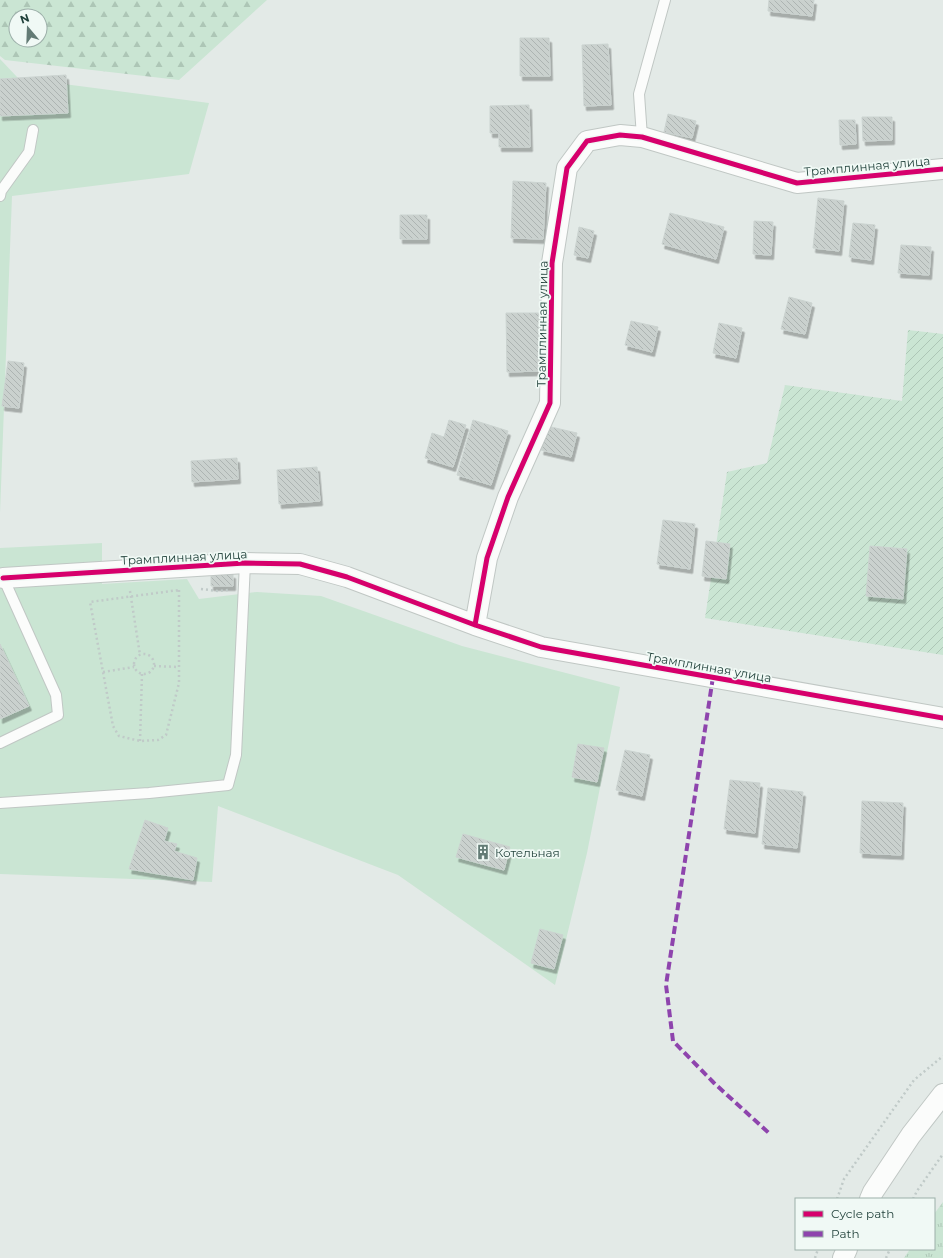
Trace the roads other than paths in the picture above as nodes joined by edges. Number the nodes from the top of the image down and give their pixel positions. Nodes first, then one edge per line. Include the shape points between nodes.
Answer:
1 (665, 0) edge
2 (33, 130) dead end
3 (642, 137) junction
4 (943, 169) edge
5 (0, 196) edge
6 (245, 563) junction
7 (2, 574) edge
8 (475, 625) junction
9 (943, 718) edge
10 (0, 743) edge
11 (0, 803) edge
12 (943, 1094) edge
13 (870, 1198) edge

1 - 3 lane via 639,94
2 - 5 lane via 29,152
3 - 4 street, Трамплинная улица via 797,182
3 - 8 street, Трамплинная улица via 620,134 587,141 567,168 552,263 550,404 508,498 487,558
6 - 7 street, Трамплинная улица
6 - 8 street, Трамплинная улица via 300,564 327,571
6 - 11 lane via 236,755 228,785
7 - 10 lane via 56,695 58,715
8 - 9 street, Трамплинная улица via 541,647
12 - 13 street via 911,1135

